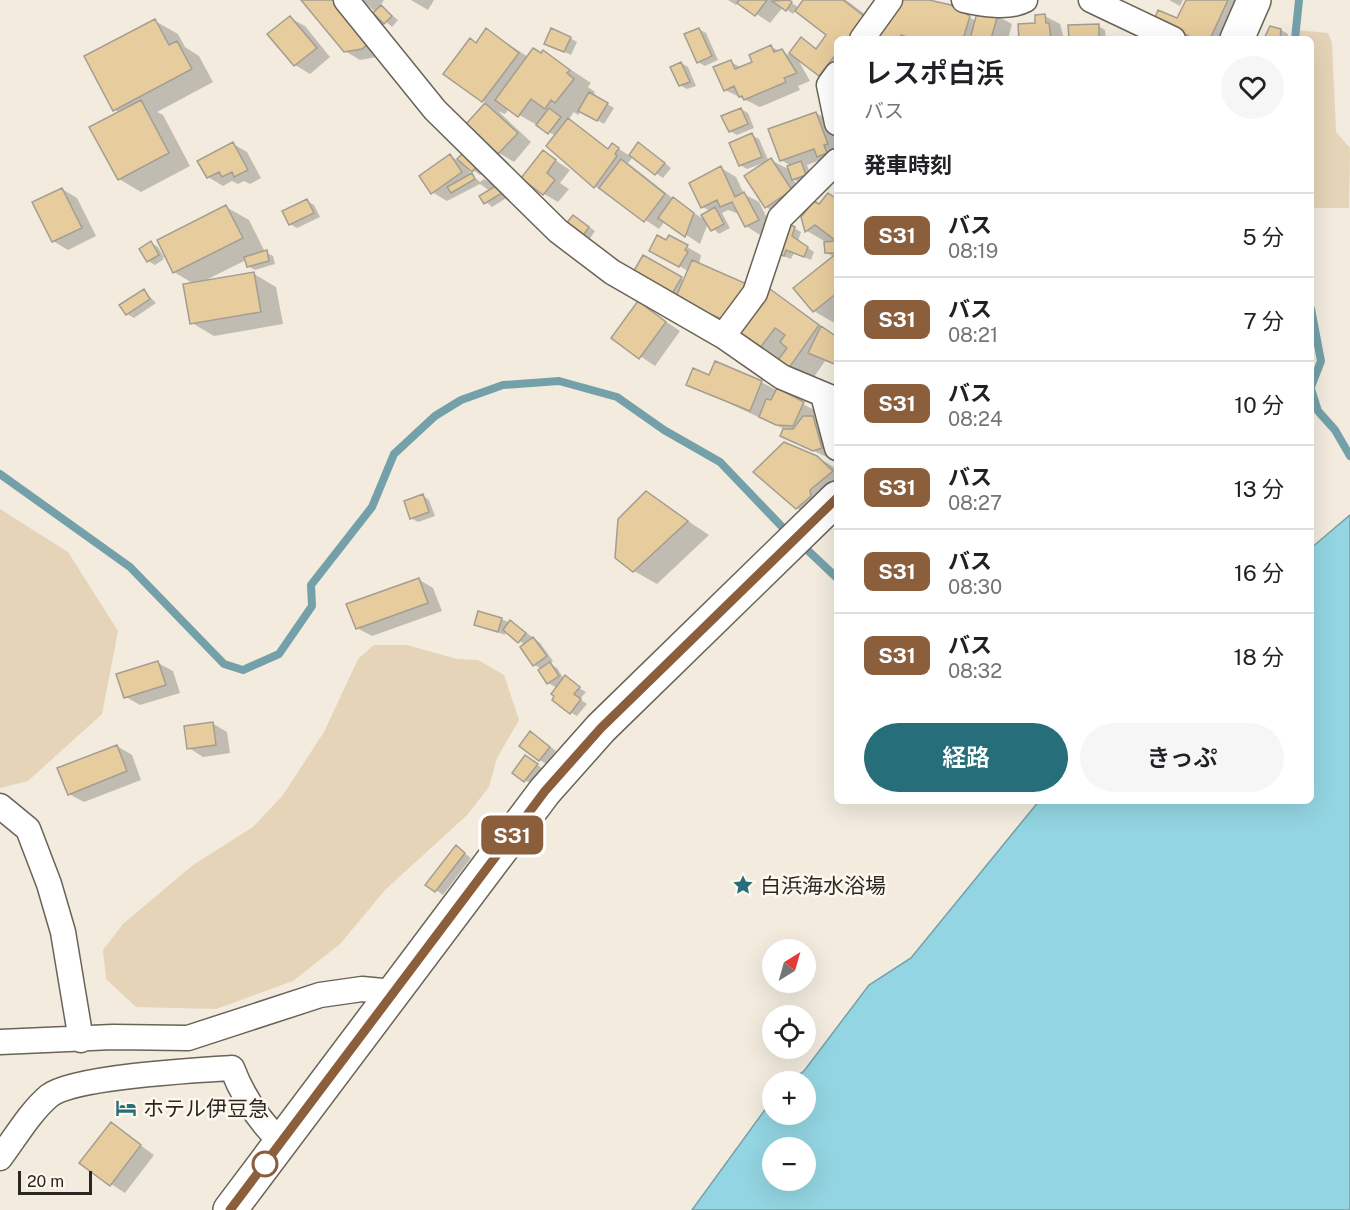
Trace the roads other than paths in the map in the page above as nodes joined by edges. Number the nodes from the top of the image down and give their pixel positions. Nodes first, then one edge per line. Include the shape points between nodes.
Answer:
1 (346, 0) edge
2 (890, 0) edge
3 (964, 0) edge
4 (1025, 0) edge
5 (1091, 0) edge
6 (1254, 0) edge
7 (864, 36) edge
8 (1167, 36) edge
9 (1238, 36) edge
10 (834, 78) edge
11 (834, 109) edge
12 (834, 164) edge
13 (723, 336) junction
14 (830, 398) edge
15 (834, 427) edge
16 (834, 501) edge
17 (0, 806) edge
18 (393, 992) junction
19 (81, 1040) junction
20 (0, 1042) edge
21 (281, 1142) junction
22 (0, 1158) edge
23 (230, 1210) edge

1 - 13 street via 435,110 558,231 612,272
2 - 7 street
3 - 4 street via 1017,4
5 - 8 street
6 - 9 highway
10 - 11 street via 829,85
12 - 13 street via 780,219 755,293
13 - 14 street via 782,377
14 - 15 street
16 - 18 highway via 601,728 545,791
17 - 19 street via 28,829 49,884 63,932
18 - 19 street via 362,988 320,995 188,1038
18 - 21 highway
19 - 20 street
21 - 22 street via 261,1122 232,1068 191,1070 78,1084 50,1095
21 - 23 highway

